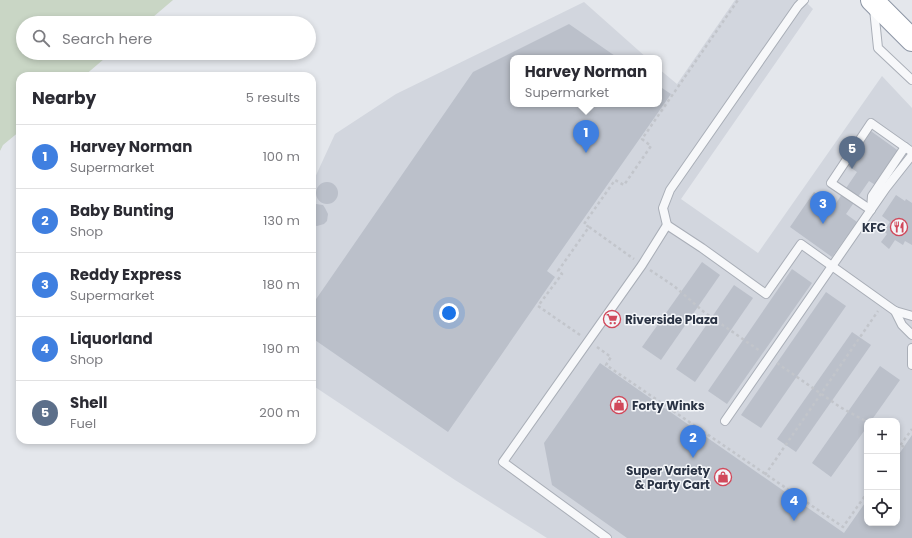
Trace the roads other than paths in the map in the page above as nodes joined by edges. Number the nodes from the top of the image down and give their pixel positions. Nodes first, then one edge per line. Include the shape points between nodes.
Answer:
1 (873, 1) edge
2 (801, 2) edge
3 (912, 40) edge
4 (912, 80) edge
5 (910, 151) edge
6 (871, 210) junction
7 (667, 225) junction
8 (832, 266) junction
9 (895, 311) junction
10 (912, 316) edge
11 (912, 335) edge
12 (912, 348) edge
13 (912, 365) edge
14 (725, 421) dead end
15 (607, 538) edge

1 - 3 highway
1 - 4 lane via 878,48
2 - 7 lane via 670,190 663,208
5 - 6 lane
5 - 6 lane via 871,123 831,183
6 - 8 lane
7 - 8 lane via 766,294 801,244
7 - 15 lane via 642,265 503,462
8 - 9 lane
8 - 14 lane
9 - 10 lane
9 - 11 lane via 902,325
12 - 13 lane

